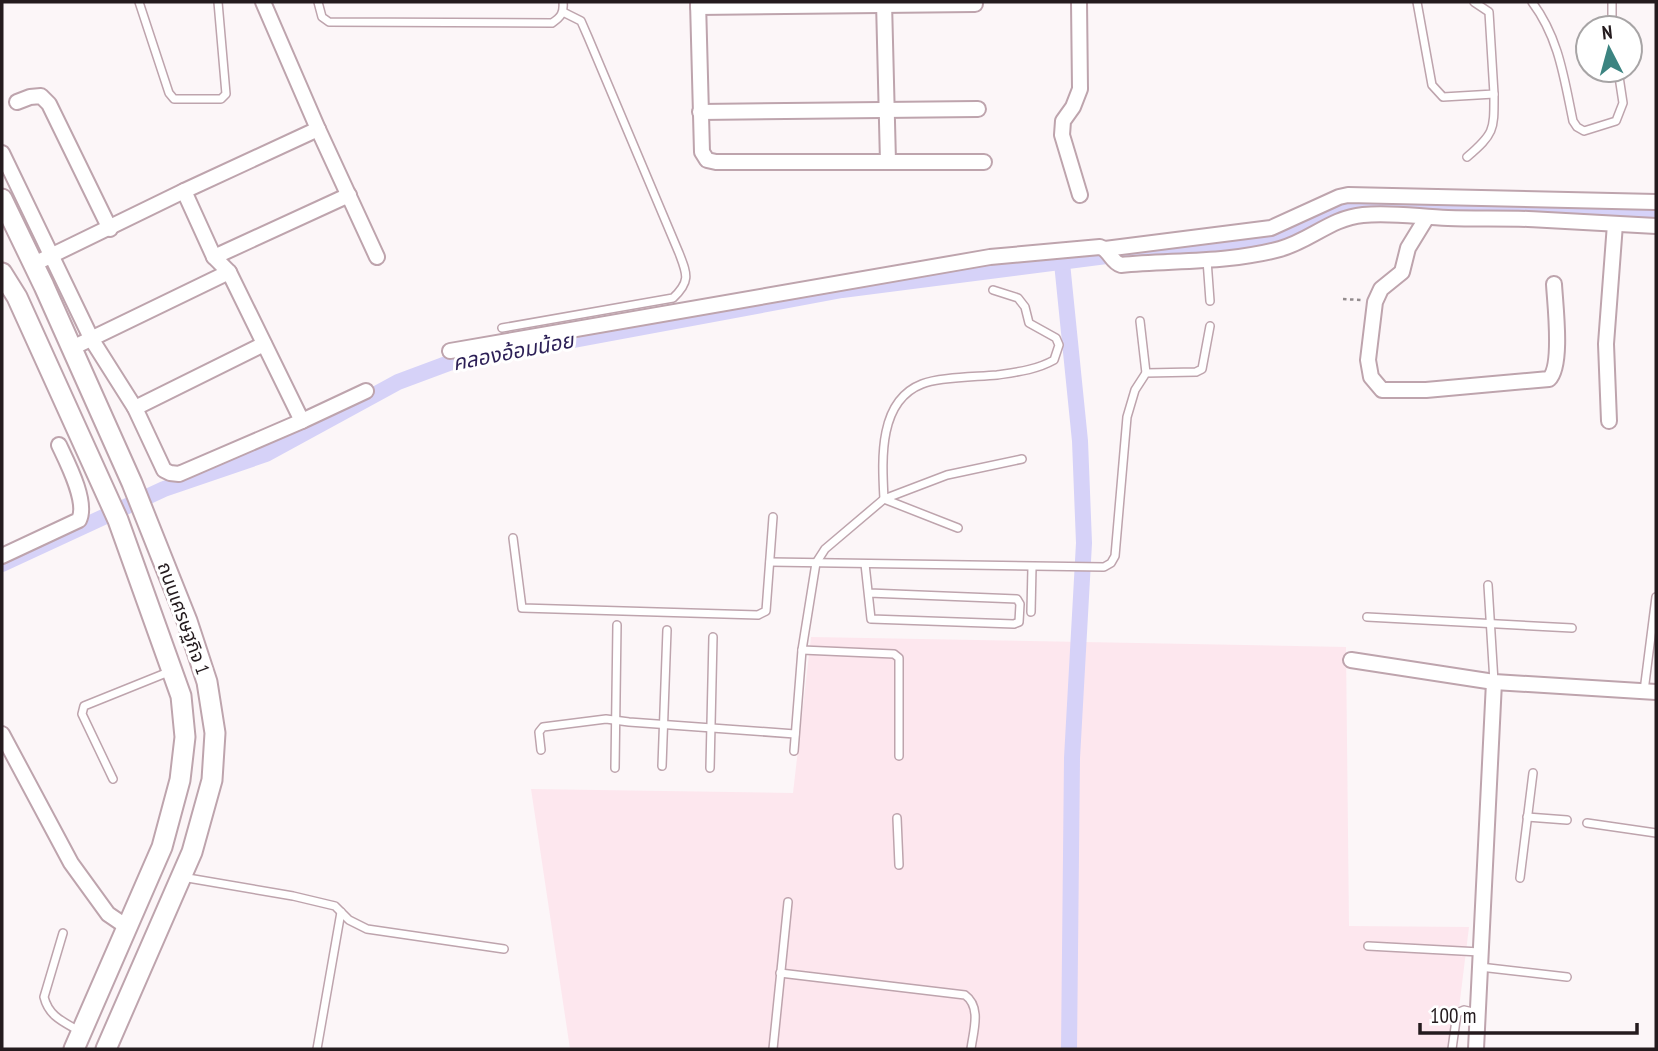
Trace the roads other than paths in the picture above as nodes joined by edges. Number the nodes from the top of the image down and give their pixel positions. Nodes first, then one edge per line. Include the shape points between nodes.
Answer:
1 (139, 2) edge
2 (218, 2) edge
3 (263, 2) edge
4 (318, 2) edge
5 (563, 2) edge
6 (1079, 2) edge
7 (1417, 2) edge
8 (1474, 2) edge
9 (1532, 2) edge
10 (884, 3) edge
11 (975, 4) dead end
12 (698, 5) edge
13 (564, 12) junction
14 (1620, 84) edge
15 (1494, 94) junction
16 (17, 102) dead end
17 (978, 109) dead end
18 (887, 110) junction
19 (700, 112) junction
20 (318, 129) junction
21 (2, 153) edge
22 (1467, 157) dead end
23 (888, 162) junction
24 (984, 162) dead end
25 (184, 191) junction
26 (349, 195) junction
27 (1080, 195) dead end
28 (2, 199) edge
29 (1656, 202) edge
30 (1426, 217) junction
31 (1615, 224) junction
32 (1656, 226) edge
33 (110, 229) junction
34 (1106, 250) junction
35 (214, 257) junction
36 (377, 257) dead end
37 (43, 260) junction
38 (1207, 260) junction
39 (229, 272) junction
40 (2, 273) edge
41 (1554, 284) dead end
42 (993, 290) dead end
43 (1210, 301) dead end
44 (1140, 321) dead end
45 (1210, 326) dead end
46 (502, 328) dead end
47 (92, 340) junction
48 (264, 344) junction
49 (72, 348) junction
50 (450, 351) dead end
51 (1146, 373) junction
52 (366, 391) dead end
53 (135, 408) junction
54 (302, 421) junction
55 (1609, 421) dead end
56 (59, 445) dead end
57 (1022, 459) dead end
58 (884, 499) junction
59 (773, 517) dead end
60 (958, 528) dead end
61 (513, 538) dead end
62 (2, 556) edge
63 (770, 562) junction
64 (816, 563) junction
65 (865, 564) junction
66 (1032, 567) junction
67 (1488, 585) dead end
68 (869, 593) junction
69 (1656, 597) edge
70 (1031, 612) dead end
71 (1367, 617) dead end
72 (1491, 624) junction
73 (617, 625) dead end
74 (1572, 628) dead end
75 (667, 630) dead end
76 (713, 637) dead end
77 (802, 650) junction
78 (1351, 660) dead end
79 (172, 670) junction
80 (1494, 682) junction
81 (1650, 691) edge
82 (616, 720) junction
83 (665, 725) junction
84 (712, 728) junction
85 (2, 734) edge
86 (795, 734) junction
87 (541, 750) dead end
88 (794, 751) dead end
89 (899, 756) dead end
90 (662, 766) dead end
91 (615, 768) dead end
92 (710, 768) dead end
93 (1533, 773) dead end
94 (113, 779) dead end
95 (1527, 817) junction
96 (897, 818) dead end
97 (1567, 820) dead end
98 (1587, 823) dead end
99 (1656, 833) edge
100 (899, 865) dead end
101 (181, 877) junction
102 (1520, 878) dead end
103 (788, 902) dead end
104 (341, 912) junction
105 (127, 927) junction
106 (63, 933) dead end
107 (1368, 946) dead end
108 (504, 949) dead end
109 (1480, 960) junction
110 (780, 973) junction
111 (1567, 977) dead end
112 (1477, 1013) junction
113 (78, 1041) edge
114 (106, 1049) edge
115 (317, 1049) edge
116 (773, 1049) edge
117 (971, 1049) edge
118 (1452, 1049) edge
119 (1477, 1049) edge

1 - 2 lane via 174,99 221,99 226,94
3 - 20 street
4 - 13 lane via 322,17 329,22 552,23
5 - 13 lane
6 - 27 street via 1080,89 1063,121 1062,135
7 - 15 lane via 1436,92 1443,97
8 - 15 lane via 1489,12
9 - 14 lane via 1547,22 1577,127 1584,131 1616,121 1623,103
10 - 11 street
10 - 12 street
10 - 18 street
12 - 19 street
13 - 46 lane via 581,21 589,37 679,253 686,281 673,298
15 - 22 lane via 1494,125 1487,140
16 - 33 street via 41,96 49,104
17 - 18 street
18 - 19 street
18 - 23 street
19 - 23 street via 706,160
20 - 25 street
20 - 26 street
21 - 37 street
23 - 24 street
25 - 33 street
25 - 35 street
26 - 35 street
26 - 36 street
28 - 37 main road, ถนนเศรษฐกิจ 1
29 - 34 street via 1348,195 1271,228
30 - 31 street
30 - 38 street via 1388,213 1345,218 1284,248
30 - 41 street via 1408,248 1402,272 1381,289 1375,302 1368,360 1371,377 1382,390 1549,379 1555,371
31 - 32 street
31 - 55 street via 1606,344
33 - 37 street
34 - 38 street via 1121,265
34 - 50 street via 990,257
35 - 39 street
37 - 47 street
37 - 49 main road, ถนนเศรษฐกิจ 1
38 - 43 lane
39 - 47 street
39 - 48 street
40 - 79 main road, ถนนเศรษฐกิจ 1 via 118,520
42 - 58 lane via 1018,298 1029,323 1056,338 1058,353 1054,360 1021,372 922,383 903,395 887,427 882,460
44 - 51 lane
45 - 51 lane via 1202,369
47 - 49 street
47 - 53 street
48 - 53 street
48 - 54 street
49 - 101 main road, ถนนเศรษฐกิจ 1 via 144,512 203,670 215,733 212,780
51 - 66 lane via 1127,417 1111,563 1104,567
52 - 54 street
53 - 54 street via 164,470 179,474
56 - 62 street via 73,475 79,520
57 - 58 lane via 947,475
58 - 60 lane
58 - 64 lane via 825,549
59 - 63 lane
61 - 63 lane via 520,603 530,610 758,615 766,611
63 - 64 lane
64 - 65 lane
64 - 77 lane
65 - 66 lane
65 - 68 lane
66 - 70 lane
67 - 72 lane
68 - 68 lane via 1017,598 1019,622 871,619
69 - 81 lane
71 - 72 lane
72 - 74 lane
72 - 80 lane
73 - 82 lane
75 - 83 lane
76 - 84 lane
77 - 86 lane
77 - 89 lane via 894,654 899,658
78 - 80 street
79 - 94 lane via 84,706 82,714
79 - 105 main road, ถนนเศรษฐกิจ 1 via 181,696 185,737 180,780 162,847
80 - 81 street
80 - 109 street
82 - 83 lane
82 - 87 lane via 543,727 539,732
82 - 91 lane
83 - 84 lane
83 - 90 lane
84 - 86 lane
84 - 92 lane
85 - 105 street via 71,863 108,914
86 - 88 lane
93 - 95 lane
95 - 97 lane
95 - 102 lane
96 - 100 lane
98 - 99 lane
101 - 104 lane via 293,896 335,906
101 - 114 main road, ถนนเศรษฐกิจ 1
103 - 110 lane
104 - 108 lane via 367,929
104 - 115 lane
105 - 113 main road, ถนนเศรษฐกิจ 1
106 - 113 lane via 44,998 53,1016
107 - 109 lane
109 - 111 lane
109 - 112 street
110 - 116 lane
110 - 117 lane via 965,995 975,1010
112 - 118 lane via 1457,1013
112 - 119 street

